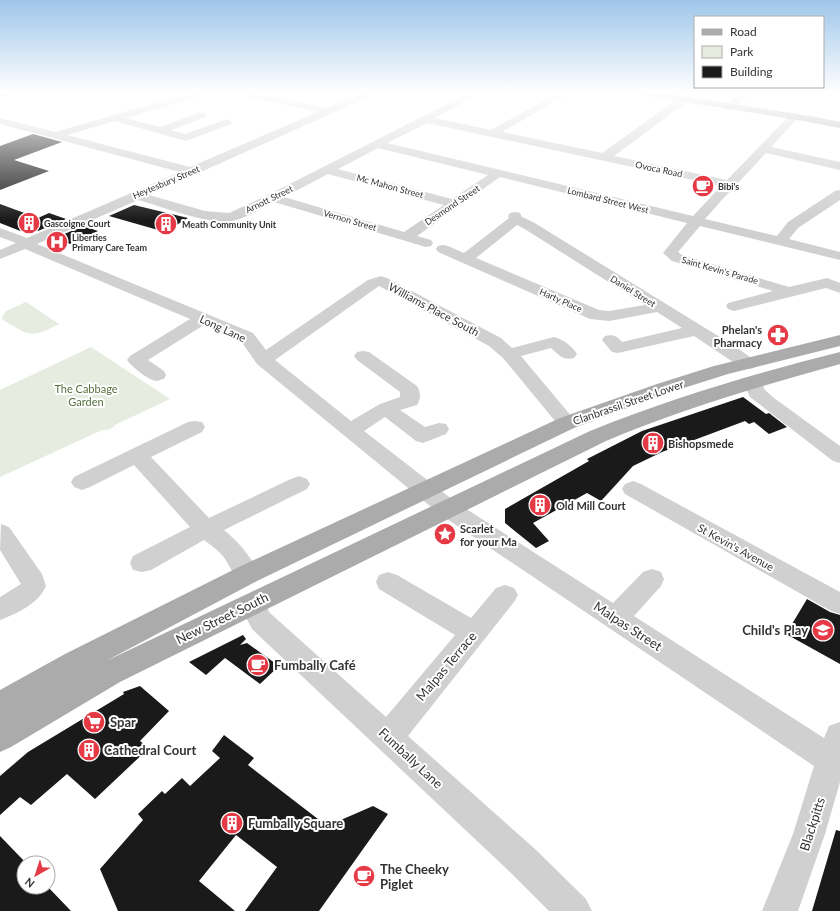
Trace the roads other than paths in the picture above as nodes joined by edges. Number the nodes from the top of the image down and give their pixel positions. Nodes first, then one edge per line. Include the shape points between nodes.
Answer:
1 (58, 136) edge
2 (177, 136) edge
3 (193, 136) edge
4 (273, 136) edge
5 (392, 136) edge
6 (505, 136) edge
7 (634, 136) edge
8 (777, 136) edge
9 (376, 144) junction
10 (764, 149) junction
11 (605, 157) junction
12 (840, 166) edge
13 (327, 170) junction
14 (191, 171) junction
15 (498, 173) junction
16 (729, 184) junction
17 (840, 194) edge
18 (136, 195) junction
19 (273, 198) junction
20 (453, 203) junction
21 (696, 221) junction
22 (0, 232) edge
23 (406, 236) junction
24 (781, 241) junction
25 (426, 243) dead end
26 (34, 247) junction
27 (443, 249) dead end
28 (838, 253) edge
29 (0, 255) edge
30 (467, 258) junction
31 (840, 288) edge
32 (787, 292) junction
33 (734, 306) dead end
34 (659, 307) junction
35 (203, 318) junction
36 (697, 330) junction
37 (611, 340) dead end
38 (840, 340) edge
39 (508, 354) junction
40 (568, 354) dead end
41 (363, 356) dead end
42 (840, 358) edge
43 (263, 360) junction
44 (750, 373) junction
45 (157, 375) dead end
46 (387, 409) junction
47 (567, 423) junction
48 (195, 427) dead end
49 (439, 429) dead end
50 (350, 431) junction
51 (137, 455) junction
52 (840, 456) edge
53 (82, 482) dead end
54 (298, 484) dead end
55 (633, 490) dead end
56 (426, 491) junction
57 (449, 509) junction
58 (206, 529) junction
59 (1, 533) edge
60 (142, 563) dead end
61 (248, 574) junction
62 (652, 580) dead end
63 (388, 582) dead end
64 (505, 595) dead end
65 (252, 604) junction
66 (840, 604) edge
67 (0, 609) edge
68 (616, 618) junction
69 (474, 634) junction
70 (0, 706) edge
71 (0, 737) edge
72 (388, 737) junction
73 (836, 748) edge
74 (574, 911) edge
75 (780, 911) edge

1 - 14 street
2 - 3 street via 186,138
4 - 14 street, Heytesbury Street
5 - 9 street, Arnott Street
6 - 11 street, Ovoca Road
7 - 11 street
8 - 10 street
9 - 13 street, Arnott Street
9 - 15 street, Lombard Street West
10 - 12 street
10 - 16 street
11 - 16 street, Ovoca Road
13 - 19 street, Arnott Street
13 - 20 street, Mc Mahon Street
14 - 18 street, Heytesbury Street
15 - 20 street, Desmond Street
15 - 21 street, Lombard Street West
16 - 21 street
17 - 24 street via 793,225
18 - 19 street, Arnott Street via 221,217 238,215
18 - 26 street, Heytesbury Street
19 - 23 street, Vernon Street
20 - 23 street, Desmond Street
21 - 24 street, Lombard Street West
21 - 32 street, Saint Kevin's Parade via 670,255
22 - 26 street, Long Lane
23 - 25 street, Vernon Street
24 - 28 street, Lombard Street West
26 - 29 street, Heytesbury Street
26 - 35 street, Long Lane
27 - 30 street, Harty Place
30 - 34 street, Harty Place via 596,315 609,316
30 - 34 street, Daniel Street via 516,218
31 - 32 street, Saint Kevin's Parade via 828,284
32 - 33 street, Saint Kevin's Parade
34 - 36 street, Daniel Street
35 - 43 street, Long Lane via 247,338
35 - 45 street via 136,360
36 - 37 street via 618,348
36 - 44 street, Daniel Street
38 - 44 main road, Clanbrassil Street Lower
39 - 40 street via 554,342
39 - 43 street, Williams Place South via 480,333 381,281 374,283
39 - 47 street, Williams Place South
41 - 46 street via 410,390 410,401
42 - 44 main road, Clanbrassil Street Lower
43 - 50 street, Long Lane
44 - 47 main road, Clanbrassil Street Lower via 721,370
44 - 52 street via 757,393
44 - 57 main road, Clanbrassil Street Lower via 598,436
46 - 49 street via 423,436
46 - 50 street
47 - 56 main road, Clanbrassil Street Lower
48 - 51 street
50 - 56 street, Long Lane
51 - 53 street
51 - 58 street
54 - 58 street
55 - 66 street, St Kevin's Avenue
56 - 57 street, Malpas Street
56 - 61 main road
57 - 65 main road, New Street South
57 - 68 street, Malpas Street
58 - 60 street
58 - 61 street via 230,548
59 - 67 street via 33,581 33,588 22,598
61 - 70 main road via 75,663
62 - 68 street
63 - 69 street
64 - 69 street, Malpas Terrace
65 - 71 main road, New Street South via 110,673
65 - 72 street, Fumbally Lane via 261,621
68 - 73 street, Malpas Street
69 - 72 street, Malpas Terrace
72 - 74 street, Fumbally Lane
73 - 75 street, Blackpitts via 809,834

